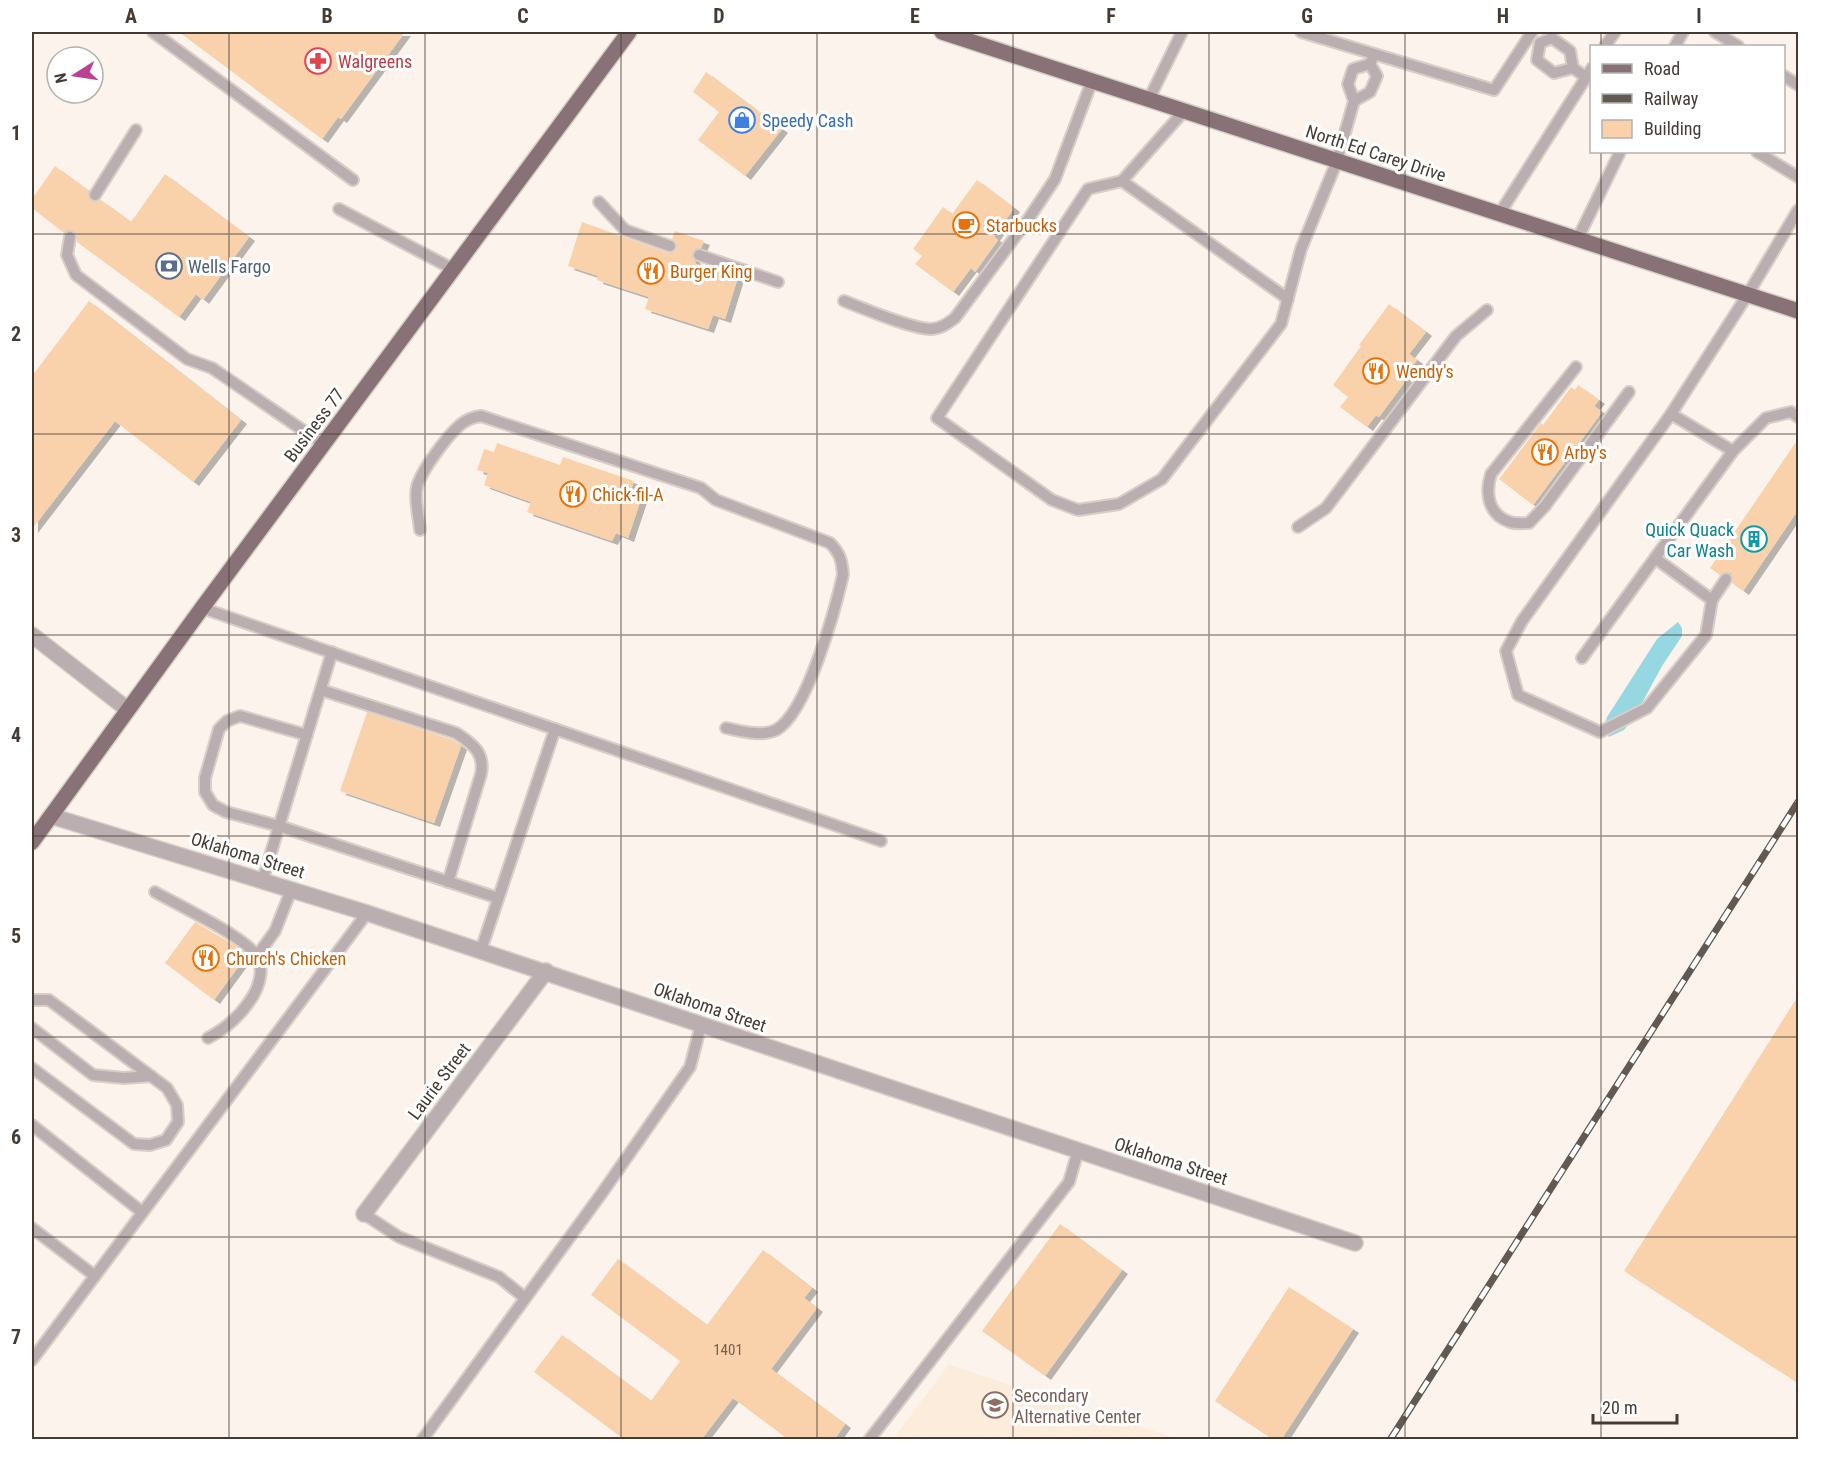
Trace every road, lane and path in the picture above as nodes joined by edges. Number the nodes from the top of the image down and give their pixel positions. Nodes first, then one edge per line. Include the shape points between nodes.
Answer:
1 (153, 32) edge
2 (629, 32) edge
3 (942, 32) edge
4 (1182, 32) edge
5 (1306, 32) edge
6 (1615, 32) edge
7 (1715, 32) edge
8 (1531, 34) edge
9 (968, 35) edge
10 (1540, 43) junction
11 (1606, 45) edge
12 (1736, 45) edge
13 (1372, 59) junction
14 (1572, 68) junction
15 (1589, 73) edge
16 (1785, 77) edge
17 (1092, 81) junction
18 (1798, 85) edge
19 (1149, 99) junction
20 (1354, 101) junction
21 (1184, 111) junction
22 (136, 130) dead end
23 (1620, 153) edge
24 (1759, 153) edge
25 (1337, 161) junction
26 (1798, 177) edge
27 (353, 180) dead end
28 (1122, 181) junction
29 (95, 195) dead end
30 (599, 202) dead end
31 (339, 210) dead end
32 (1798, 210) edge
33 (1500, 213) junction
34 (70, 237) dead end
35 (1578, 238) junction
36 (670, 246) dead end
37 (699, 255) dead end
38 (453, 269) junction
39 (778, 282) dead end
40 (1749, 294) junction
41 (1288, 299) junction
42 (844, 301) dead end
43 (1487, 310) dead end
44 (1798, 311) edge
45 (1576, 367) dead end
46 (1629, 392) dead end
47 (1671, 414) junction
48 (1798, 417) edge
49 (323, 444) junction
50 (1734, 451) junction
51 (1298, 527) dead end
52 (420, 530) dead end
53 (1655, 558) junction
54 (1726, 579) dead end
55 (1712, 600) junction
56 (202, 608) junction
57 (32, 635) edge
58 (332, 652) junction
59 (1582, 658) dead end
60 (321, 690) junction
61 (127, 709) junction
62 (555, 729) junction
63 (726, 729) dead end
64 (307, 735) junction
65 (51, 816) junction
66 (279, 826) junction
67 (881, 841) dead end
68 (32, 842) edge
69 (262, 879) junction
70 (448, 882) junction
71 (292, 888) junction
72 (155, 892) dead end
73 (498, 898) junction
74 (367, 913) junction
75 (481, 950) junction
76 (257, 956) junction
77 (546, 972) junction
78 (32, 999) edge
79 (701, 1025) junction
80 (32, 1028) edge
81 (208, 1038) dead end
82 (32, 1068) edge
83 (151, 1076) junction
84 (32, 1125) edge
85 (1078, 1151) junction
86 (142, 1212) junction
87 (364, 1214) joint
88 (32, 1228) edge
89 (1355, 1243) dead end
90 (95, 1275) junction
91 (525, 1298) junction
92 (32, 1360) edge
93 (422, 1440) edge
94 (869, 1440) edge

1 - 27 lane
2 - 38 main road, Business 77
3 - 9 main road, North Ed Carey Drive
4 - 19 lane
5 - 13 lane
6 - 11 lane
7 - 12 lane
8 - 10 lane
8 - 13 lane via 1494,90
9 - 17 main road, North Ed Carey Drive
10 - 14 lane via 1552,38 1570,51
10 - 14 lane via 1537,60 1554,73
13 - 20 lane via 1377,76 1370,92
13 - 20 lane via 1353,69 1348,84
14 - 15 lane
15 - 33 lane
16 - 18 lane
17 - 19 main road, North Ed Carey Drive
17 - 42 lane via 1055,179 955,318 930,329
19 - 21 main road, North Ed Carey Drive
20 - 25 lane
21 - 25 main road, North Ed Carey Drive
21 - 28 lane
22 - 29 lane
23 - 35 lane
24 - 26 lane
25 - 33 main road, North Ed Carey Drive
25 - 41 lane via 1301,249
28 - 41 lane
28 - 41 lane via 1088,189 937,418 1052,500 1078,510 1119,504 1162,479 1281,324
30 - 36 lane via 625,230
31 - 38 lane
32 - 40 lane
33 - 35 main road, North Ed Carey Drive
34 - 49 lane via 67,255 76,275 187,359 212,368
35 - 40 main road, North Ed Carey Drive
37 - 39 lane
38 - 49 main road, Business 77
40 - 44 main road, North Ed Carey Drive
40 - 47 lane
43 - 51 lane via 1456,336 1326,508
45 - 46 lane via 1491,474 1487,487 1490,506 1511,523 1529,523 1545,506
47 - 50 lane
47 - 55 lane via 1522,621 1506,651 1518,695 1600,732 1647,708 1706,635
48 - 50 lane via 1791,412 1766,418
49 - 56 main road, Business 77
50 - 53 lane
52 - 63 lane via 417,487 428,464 459,426 481,416 701,489 716,500 831,543 838,551 843,575 801,701 788,721 774,731 755,734
53 - 55 lane
53 - 59 lane
54 - 55 lane
56 - 58 lane
56 - 61 main road, Business 77
57 - 61 street
58 - 60 lane
58 - 62 lane
60 - 64 lane
60 - 70 lane via 456,733 475,747 483,764 482,774
61 - 65 main road, Business 77
62 - 67 lane
62 - 73 lane
64 - 66 lane
64 - 66 lane via 240,716 219,729 205,778 205,792 213,805
65 - 68 main road, Business 77
65 - 69 street, Oklahoma Street
66 - 69 lane
66 - 70 lane
69 - 71 street, Oklahoma Street
70 - 73 lane
71 - 74 street, Oklahoma Street
71 - 76 lane via 275,932
72 - 76 lane via 227,933
73 - 75 lane
74 - 75 street, Oklahoma Street
74 - 86 lane
75 - 77 street, Oklahoma Street
76 - 81 lane via 261,972 255,994 234,1020
77 - 79 street, Oklahoma Street
77 - 87 street, Laurie Street
78 - 83 lane via 49,1000
79 - 85 street, Oklahoma Street
79 - 91 lane via 690,1067
80 - 83 lane via 93,1075
82 - 83 lane via 134,1144 150,1145 166,1140 178,1122 177,1105 167,1088
84 - 86 lane
85 - 89 street, Oklahoma Street
85 - 94 lane via 1069,1182
86 - 90 lane
87 - 91 lane via 399,1237 499,1276
88 - 90 lane
90 - 92 lane
91 - 93 lane

